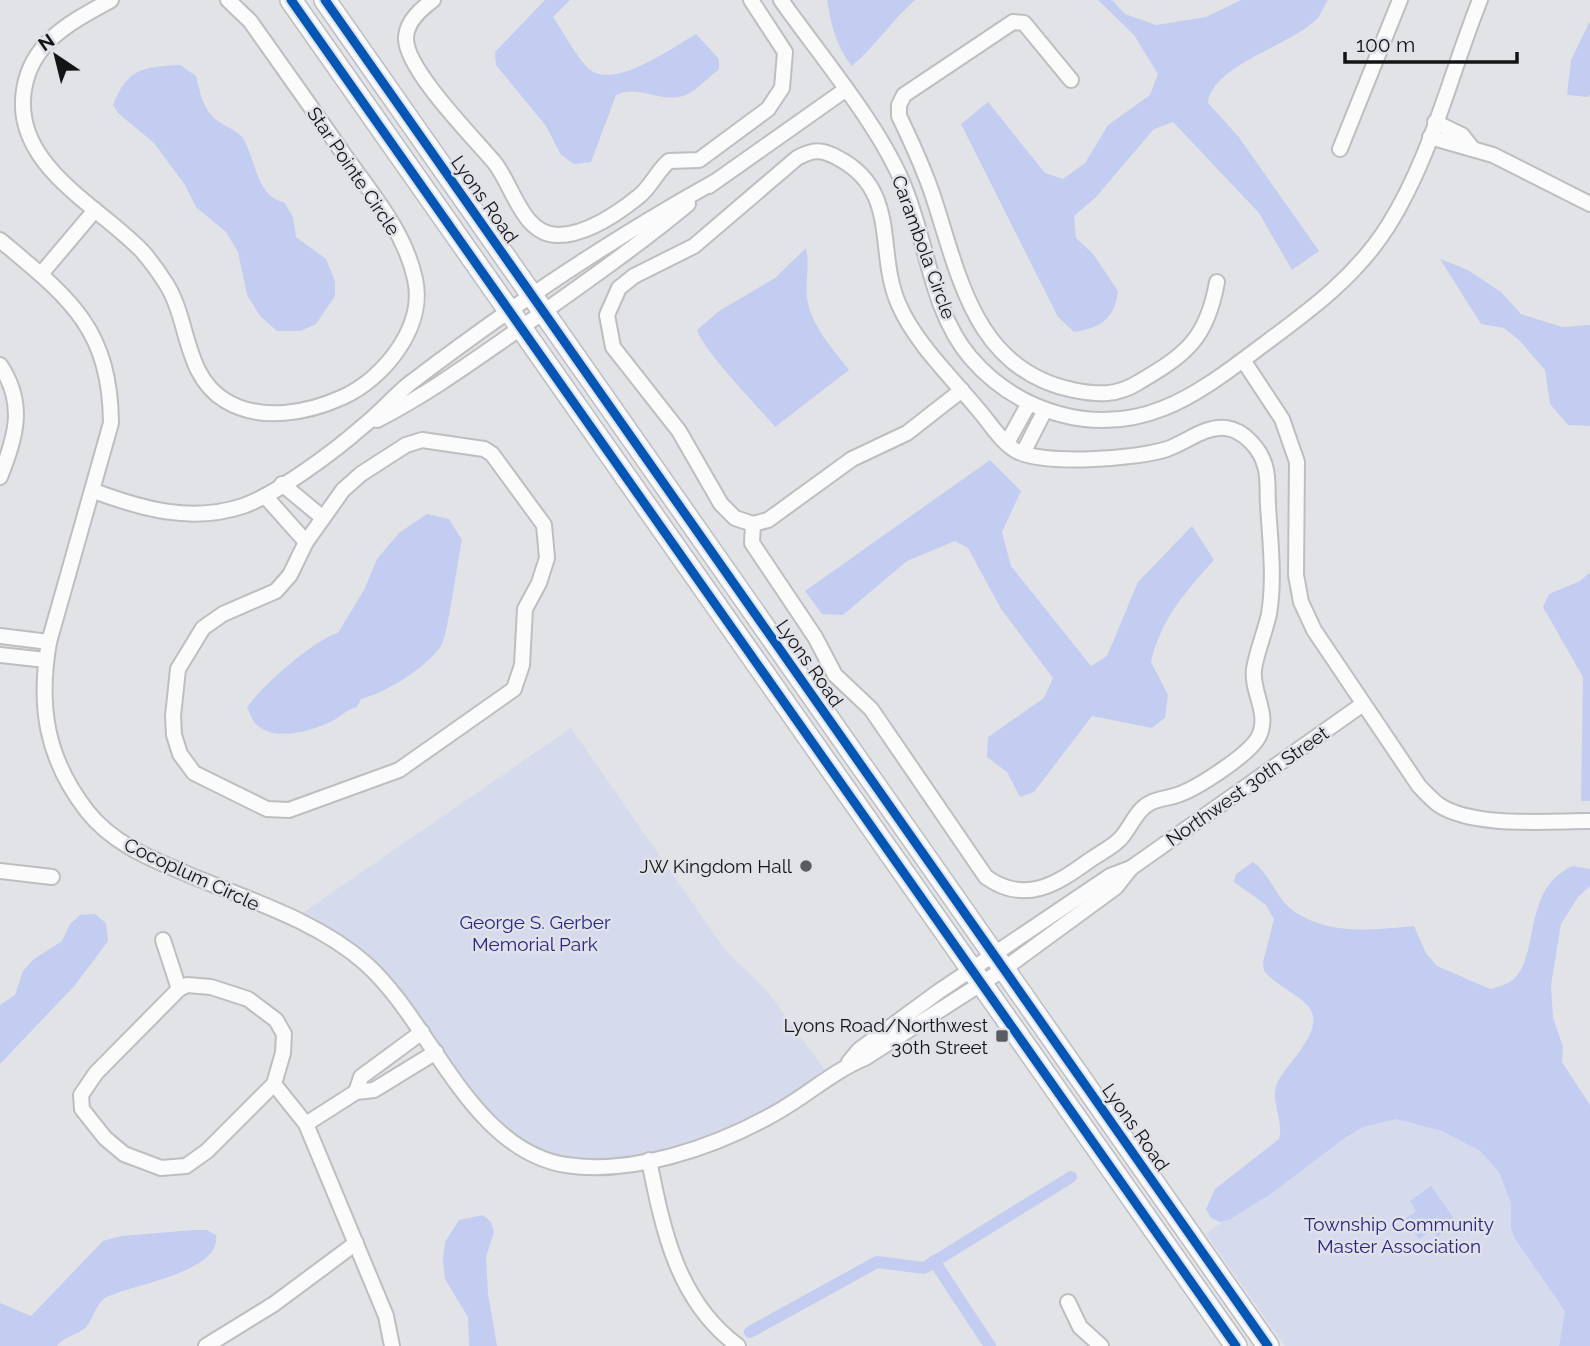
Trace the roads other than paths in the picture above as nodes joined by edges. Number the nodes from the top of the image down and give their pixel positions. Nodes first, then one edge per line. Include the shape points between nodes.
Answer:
1 (111, 0) edge
2 (228, 0) edge
3 (291, 0) edge
4 (325, 0) edge
5 (433, 0) edge
6 (751, 0) edge
7 (782, 0) edge
8 (1400, 0) edge
9 (1480, 0) edge
10 (1071, 80) dead end
11 (845, 90) junction
12 (1435, 122) junction
13 (1430, 138) junction
14 (1340, 149) dead end
15 (1473, 149) junction
16 (1590, 204) edge
17 (95, 210) junction
18 (0, 240) edge
19 (41, 274) junction
20 (1217, 282) dead end
21 (537, 304) junction
22 (516, 319) junction
23 (1243, 360) junction
24 (0, 365) edge
25 (962, 390) junction
26 (1028, 405) junction
27 (1045, 410) junction
28 (1007, 443) junction
29 (1023, 453) junction
30 (0, 477) edge
31 (282, 484) junction
32 (93, 491) junction
33 (265, 496) junction
34 (323, 519) junction
35 (753, 524) junction
36 (306, 542) junction
37 (0, 636) edge
38 (49, 642) junction
39 (0, 655) edge
40 (46, 660) junction
41 (1363, 704) junction
42 (1590, 821) edge
43 (0, 871) edge
44 (52, 877) dead end
45 (163, 940) dead end
46 (999, 963) junction
47 (977, 977) junction
48 (179, 989) junction
49 (422, 1032) junction
50 (436, 1052) junction
51 (274, 1084) junction
52 (356, 1091) junction
53 (306, 1124) junction
54 (649, 1160) junction
55 (356, 1243) junction
56 (1068, 1302) dead end
57 (206, 1346) edge
58 (392, 1346) edge
59 (738, 1346) edge
60 (1101, 1346) edge
61 (1236, 1346) edge
62 (1268, 1346) edge

1 - 17 street, Star Pointe Circle via 81,16 37,51 26,72 22,103 29,137 40,156
2 - 17 street, Star Pointe Circle via 250,21 397,229 416,281 412,326 394,356 362,388 318,408 278,413 244,409 225,401 200,378 166,284 143,252
3 - 22 main road
4 - 21 main road, Lyons Road
5 - 6 street via 410,24 407,50 451,116 496,164 532,225 554,235 589,228 639,197 669,161 699,159 768,109 782,88 785,52
7 - 11 street, Carambola Circle
8 - 14 street
9 - 12 street, Carambola Circle
10 - 20 street via 1024,23 1013,22 904,95 899,105 899,116 933,196 968,303 982,328 1021,370 1068,389 1110,394 1148,377 1195,341 1209,320
11 - 21 street via 714,182 639,224
11 - 26 street, Carambola Circle via 902,180 940,300 955,332 969,356 988,375
12 - 13 street, Carambola Circle
12 - 15 street via 1462,135
13 - 15 street
13 - 23 street, Carambola Circle via 1408,190 1364,258 1313,309
15 - 16 street
17 - 19 street
18 - 19 street, Cocoplum Circle
19 - 32 street, Cocoplum Circle via 75,308 104,362 110,423
21 - 22 street
21 - 46 main road, Lyons Road
22 - 31 street via 407,386 361,428
22 - 47 main road
23 - 27 street, Carambola Circle via 1166,408 1135,417 1094,422
23 - 41 street via 1282,419 1297,462 1296,575 1301,601 1314,630
24 - 30 street via 17,403 16,426
25 - 28 street
25 - 35 street via 907,433 852,459 768,520
25 - 35 street via 898,304 876,196 866,176 823,150 797,158 694,246 619,288 607,315 613,347 679,431 721,504 735,518
26 - 27 street, Carambola Circle
26 - 28 street
27 - 29 street
28 - 29 street
29 - 35 street via 1060,458 1134,457 1166,450 1213,428 1241,432 1265,466 1272,584 1254,670 1263,712 1257,739 1244,753 1182,794 1149,803 1118,841 1055,885 1039,890 1011,889 986,877 871,709 835,675 752,543
31 - 33 street
31 - 34 street
32 - 33 street via 171,513 206,513
32 - 38 street, Cocoplum Circle
33 - 36 street
34 - 36 street
34 - 36 street via 343,490 406,445 422,440 484,449 544,525 547,558 525,609 522,665 514,689 399,769 309,804 289,810 267,809 194,773 180,754 173,716 178,669 203,628 276,591 290,575
37 - 38 street
38 - 40 street, Cocoplum Circle
39 - 40 street
40 - 49 street, Cocoplum Circle via 43,702 51,741 69,783 88,812 113,837 141,854 337,941 390,989
41 - 42 street via 1419,786 1438,804 1461,815
41 - 46 street, Northwest 30th Street via 1131,868 1116,887
43 - 44 street
45 - 48 street
46 - 47 street, Northwest 30th Street
46 - 62 main road, Lyons Road
47 - 54 street, Northwest 30th Street via 859,1050 845,1066 771,1116 720,1140
47 - 61 main road
48 - 51 street via 211,987 248,999 276,1020 284,1034
48 - 51 street via 96,1073 81,1095 82,1109 105,1138 143,1163 161,1168 186,1166
49 - 50 street, Cocoplum Circle
49 - 52 street via 361,1077
50 - 52 street via 374,1090
50 - 54 street, Cocoplum Circle via 478,1111 501,1134 529,1151 562,1164 594,1168
51 - 53 street
52 - 53 street
53 - 55 street
54 - 59 street via 667,1240 682,1280 702,1311
55 - 57 street via 274,1304
55 - 58 street via 386,1317
56 - 60 street via 1080,1327

